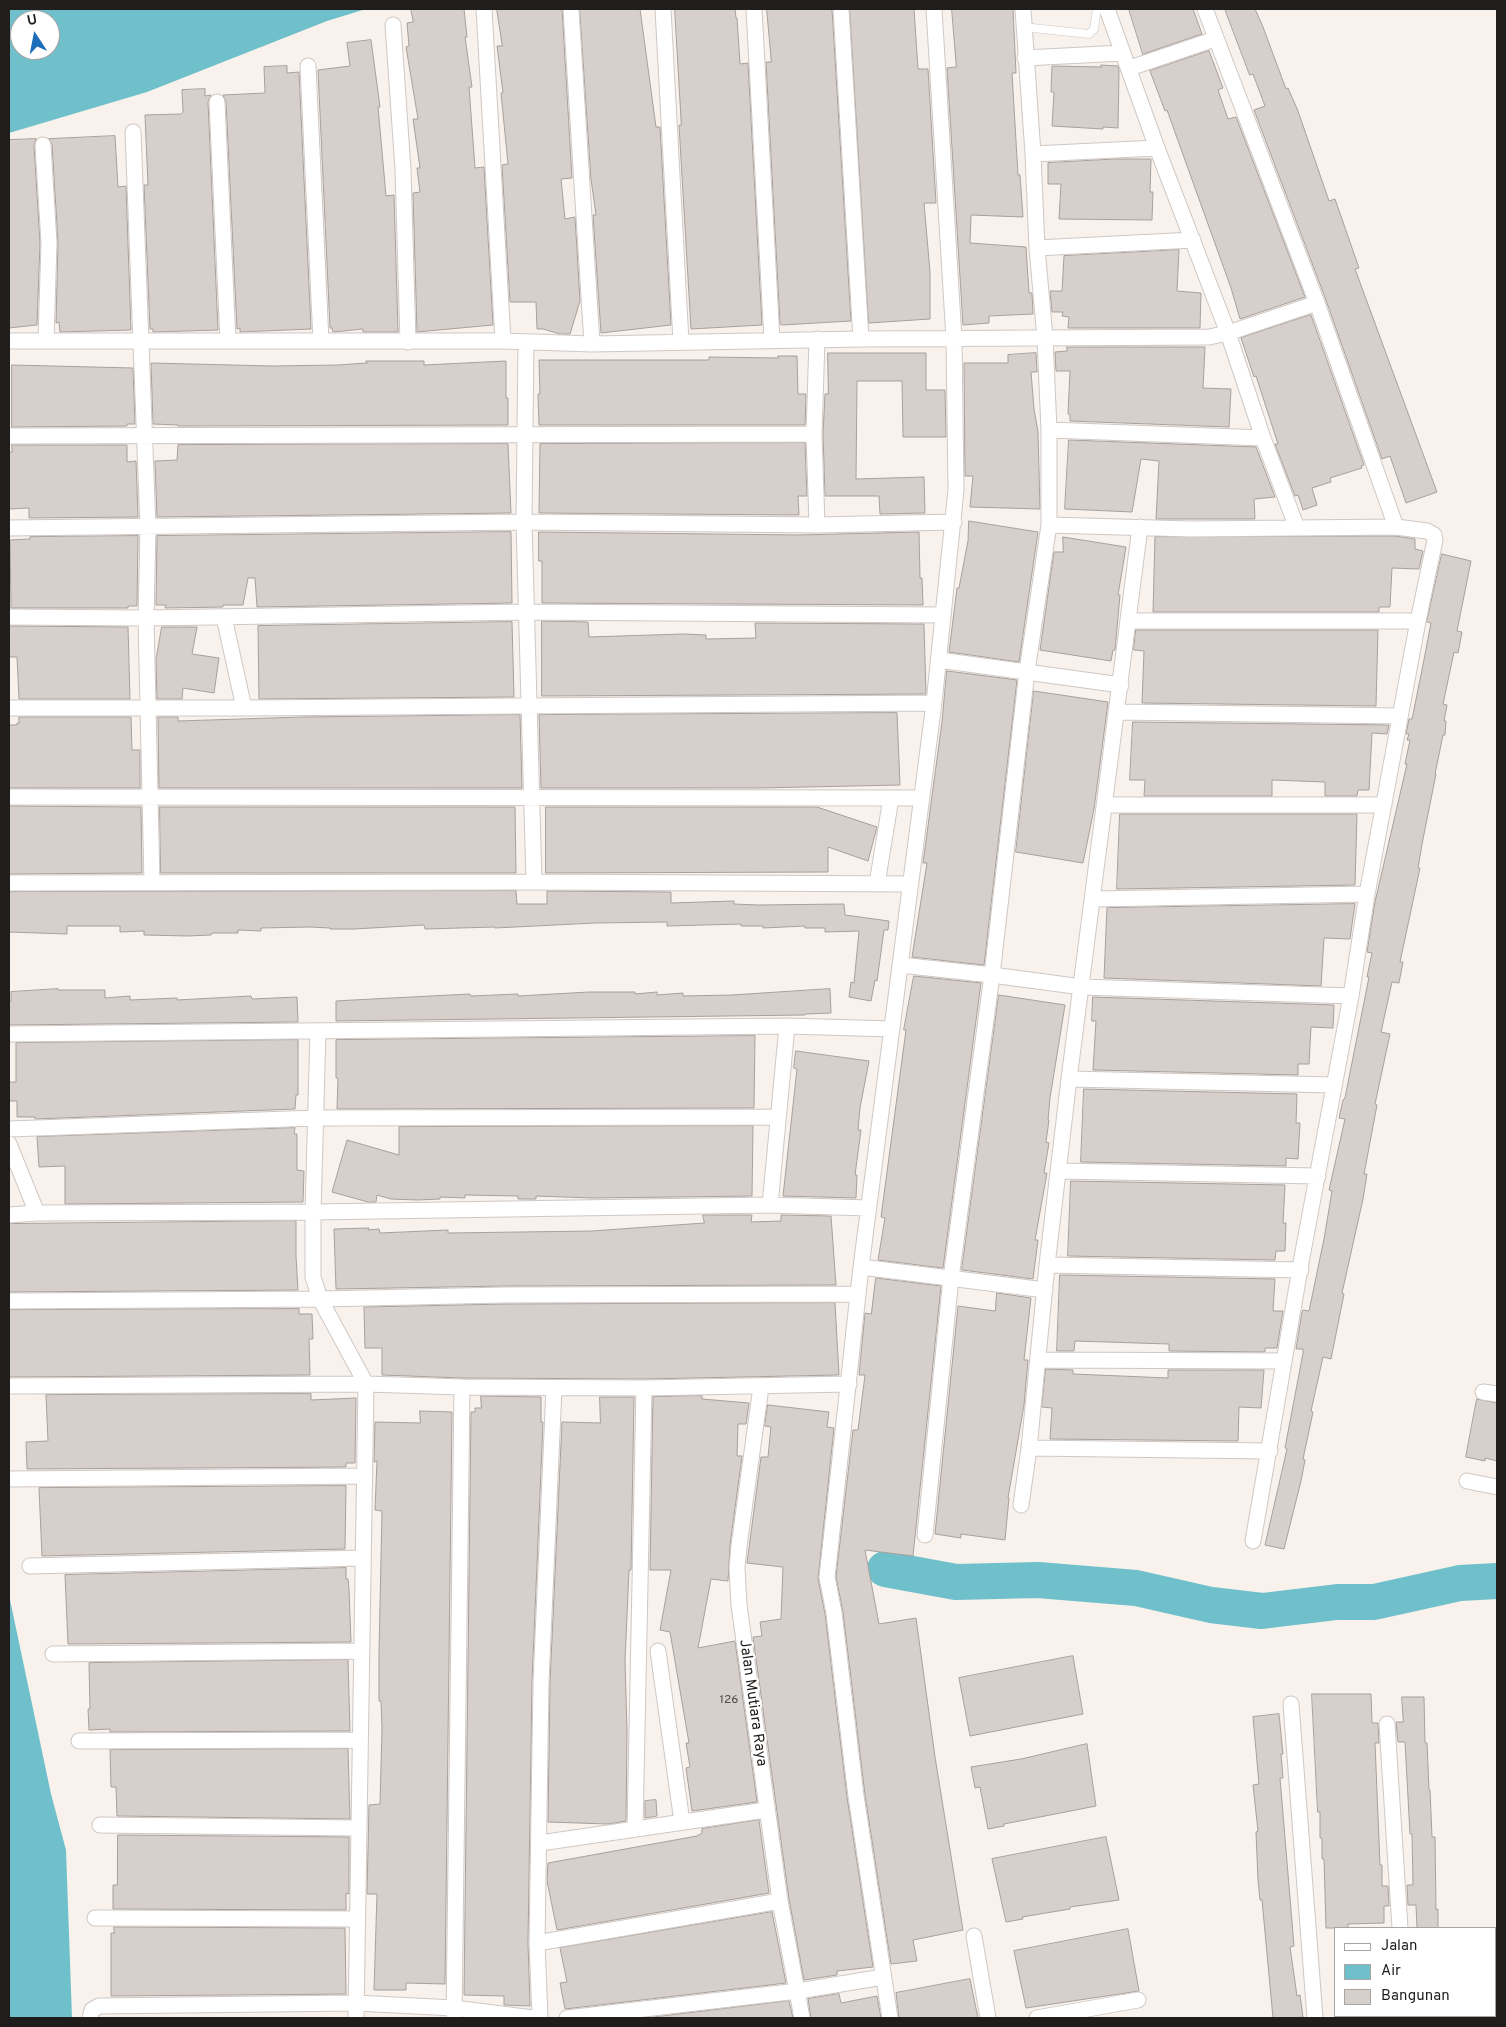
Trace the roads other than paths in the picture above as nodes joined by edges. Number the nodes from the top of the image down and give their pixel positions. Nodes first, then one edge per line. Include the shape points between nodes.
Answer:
1 (484, 9) edge
2 (571, 9) edge
3 (663, 9) edge
4 (754, 9) edge
5 (841, 9) edge
6 (934, 9) edge
7 (1023, 9) edge
8 (1097, 9) edge
9 (1107, 9) edge
10 (1205, 9) edge
11 (394, 25) dead end
12 (1024, 27) junction
13 (1215, 39) junction
14 (1123, 53) junction
15 (1025, 58) junction
16 (308, 66) dead end
17 (1130, 68) junction
18 (217, 102) dead end
19 (132, 132) dead end
20 (43, 145) dead end
21 (1157, 148) junction
22 (1033, 154) junction
23 (1193, 240) junction
24 (1037, 248) junction
25 (1317, 303) junction
26 (1228, 333) junction
27 (1045, 338) junction
28 (861, 339) junction
29 (954, 339) junction
30 (46, 340) junction
31 (140, 340) junction
32 (772, 340) junction
33 (817, 340) junction
34 (9, 341) edge
35 (228, 341) junction
36 (321, 341) junction
37 (503, 341) junction
38 (408, 342) junction
39 (526, 342) junction
40 (680, 342) junction
41 (592, 344) junction
42 (1049, 430) junction
43 (145, 434) junction
44 (524, 434) junction
45 (814, 434) junction
46 (9, 436) edge
47 (1264, 438) junction
48 (524, 522) junction
49 (954, 522) junction
50 (817, 525) junction
51 (1049, 525) junction
52 (1396, 527) junction
53 (9, 528) edge
54 (148, 528) junction
55 (1140, 528) junction
56 (1297, 528) junction
57 (526, 612) junction
58 (942, 615) junction
59 (9, 617) edge
60 (224, 617) junction
61 (146, 618) junction
62 (1128, 621) junction
63 (1418, 621) junction
64 (939, 660) junction
65 (1027, 672) junction
66 (1121, 685) junction
67 (934, 703) junction
68 (530, 705) junction
69 (9, 708) edge
70 (149, 708) junction
71 (244, 708) junction
72 (1117, 712) junction
73 (1400, 716) junction
74 (9, 797) edge
75 (531, 797) junction
76 (149, 798) junction
77 (891, 798) junction
78 (922, 798) junction
79 (1105, 805) junction
80 (1384, 805) junction
81 (534, 882) junction
82 (9, 883) edge
83 (152, 883) junction
84 (877, 884) junction
85 (910, 884) junction
86 (1367, 894) junction
87 (1094, 899) junction
88 (900, 965) junction
89 (992, 974) junction
90 (1082, 987) junction
91 (1351, 996) junction
92 (787, 1026) junction
93 (892, 1030) junction
94 (318, 1031) junction
95 (9, 1034) edge
96 (1069, 1080) junction
97 (1334, 1085) junction
98 (777, 1117) junction
99 (316, 1118) junction
100 (9, 1129) edge
101 (9, 1144) edge
102 (1059, 1171) junction
103 (1318, 1176) junction
104 (770, 1205) junction
105 (868, 1208) junction
106 (313, 1212) junction
107 (37, 1213) junction
108 (9, 1215) edge
109 (1047, 1265) junction
110 (861, 1267) junction
111 (1301, 1270) junction
112 (951, 1278) junction
113 (1045, 1290) junction
114 (858, 1294) junction
115 (320, 1299) junction
116 (9, 1302) edge
117 (1039, 1360) junction
118 (1284, 1361) junction
119 (366, 1384) junction
120 (849, 1384) junction
121 (9, 1386) edge
122 (462, 1387) junction
123 (761, 1387) junction
124 (554, 1388) junction
125 (644, 1388) junction
126 (1029, 1448) junction
127 (1270, 1451) junction
128 (365, 1476) junction
129 (9, 1478) edge
130 (1467, 1481) dead end
131 (1497, 1487) edge
132 (1021, 1506) dead end
133 (925, 1535) dead end
134 (1254, 1542) dead end
135 (363, 1558) junction
136 (30, 1566) dead end
137 (362, 1651) junction
138 (658, 1651) dead end
139 (53, 1654) dead end
140 (1292, 1704) dead end
141 (1387, 1724) dead end
142 (359, 1740) junction
143 (80, 1741) dead end
144 (766, 1810) junction
145 (682, 1822) junction
146 (100, 1825) dead end
147 (358, 1828) junction
148 (635, 1828) junction
149 (540, 1843) junction
150 (780, 1901) junction
151 (96, 1918) dead end
152 (357, 1919) junction
153 (1400, 1927) edge
154 (974, 1936) dead end
155 (538, 1943) junction
156 (883, 1977) junction
157 (798, 1991) junction
158 (1138, 2000) dead end
159 (356, 2003) junction
160 (267, 2011) edge
161 (184, 2012) edge
162 (454, 2013) edge
163 (90, 2018) edge
164 (356, 2018) edge
165 (533, 2018) edge
166 (540, 2018) edge
167 (567, 2018) edge
168 (802, 2018) edge
169 (890, 2018) edge
170 (988, 2018) edge
171 (1037, 2018) edge
172 (1315, 2018) edge

1 - 37 street
2 - 41 street
3 - 40 street
4 - 32 street
5 - 28 street
6 - 29 street
7 - 12 street
8 - 12 lane via 1094,29 1089,34
9 - 14 street
10 - 13 street
11 - 38 street via 403,169
12 - 15 street
13 - 17 street
13 - 25 street
14 - 15 street
14 - 17 street
15 - 22 street
16 - 36 street
17 - 21 street
18 - 35 street
19 - 31 street
20 - 30 street via 49,243
21 - 22 street
21 - 23 street
22 - 24 street
23 - 24 street
23 - 26 street
24 - 27 street
25 - 26 street
25 - 52 street
26 - 27 street via 1209,337
26 - 47 street
27 - 29 street
27 - 42 street
28 - 29 street
28 - 33 street
29 - 49 street
30 - 31 street
30 - 34 street
31 - 35 street
31 - 43 street
32 - 33 street
32 - 40 street
33 - 45 street
35 - 36 street
36 - 38 street
37 - 38 street
37 - 39 street
39 - 41 street
39 - 44 street
40 - 41 street
42 - 47 street
42 - 51 street
43 - 44 street
43 - 46 street
43 - 54 street
44 - 45 street
44 - 48 street
45 - 50 street
47 - 56 street
48 - 50 street
48 - 54 street
48 - 57 street
49 - 50 street
49 - 58 street
51 - 55 street
51 - 65 street
52 - 56 street
52 - 63 street via 1427,531 1435,540
53 - 54 street
54 - 61 street
55 - 56 street
55 - 62 street
57 - 58 street
57 - 60 street
57 - 68 street
58 - 64 street
59 - 61 street
60 - 61 street
60 - 71 street
61 - 70 street
62 - 63 street
62 - 66 street
63 - 73 street
64 - 65 street
64 - 67 street
65 - 66 street
65 - 89 street
66 - 72 street
67 - 68 street
67 - 78 street
68 - 71 street
68 - 75 street
69 - 70 street
70 - 71 street
70 - 76 street
72 - 73 street
72 - 79 street
73 - 80 street
74 - 76 street
75 - 76 street
75 - 77 street
75 - 81 street
76 - 83 street
77 - 78 street
77 - 84 street
78 - 85 street
79 - 80 street
79 - 87 street
80 - 86 street
81 - 83 street
81 - 84 street
82 - 83 street
84 - 85 street
85 - 88 street
86 - 87 street
86 - 91 street
87 - 90 street
88 - 89 street
88 - 93 street
89 - 90 street
89 - 112 street
90 - 91 street
90 - 96 street
91 - 97 street
92 - 93 street
92 - 94 street
92 - 98 street
93 - 105 street
94 - 95 street
94 - 99 street
96 - 97 street
96 - 102 street
97 - 103 street
98 - 99 street
98 - 104 street
99 - 100 street
99 - 106 street
101 - 107 street
102 - 103 street
102 - 109 street
103 - 111 street
104 - 105 street
104 - 106 street
105 - 110 street
106 - 107 street
106 - 115 street via 313,1277
107 - 108 street
109 - 111 street
109 - 113 street
110 - 112 street
110 - 114 street
111 - 118 street
112 - 113 street
112 - 133 street
113 - 117 street
114 - 115 street
114 - 120 street
115 - 116 street
115 - 119 street
117 - 118 street
117 - 126 street
118 - 127 street
119 - 121 street
119 - 122 street
119 - 128 street
120 - 123 street
120 - 156 street via 827,1577
122 - 124 street
122 - 162 street
123 - 125 street
123 - 144 street, Jalan Mutiara Raya via 737,1568
124 - 125 street
124 - 149 street via 541,1682
125 - 148 street
126 - 127 street
126 - 132 street
127 - 134 street
128 - 129 street
128 - 135 street
130 - 131 street
135 - 136 street
135 - 137 street
137 - 139 street
137 - 142 street
138 - 145 street
140 - 172 street
141 - 153 street
142 - 143 street
142 - 147 street
144 - 145 street
144 - 150 street, Jalan Mutiara Raya
145 - 148 street
146 - 147 street
147 - 152 street
148 - 149 street
149 - 155 street
150 - 155 street
150 - 157 street, Jalan Mutiara Raya
151 - 152 street
152 - 159 street
154 - 170 street
155 - 166 street
156 - 157 street
156 - 169 street
157 - 167 street
157 - 168 street, Jalan Mutiara Raya
158 - 171 street
159 - 160 street
159 - 162 street
159 - 164 street
160 - 161 street
161 - 163 street via 99,2006 92,2010
162 - 165 street

